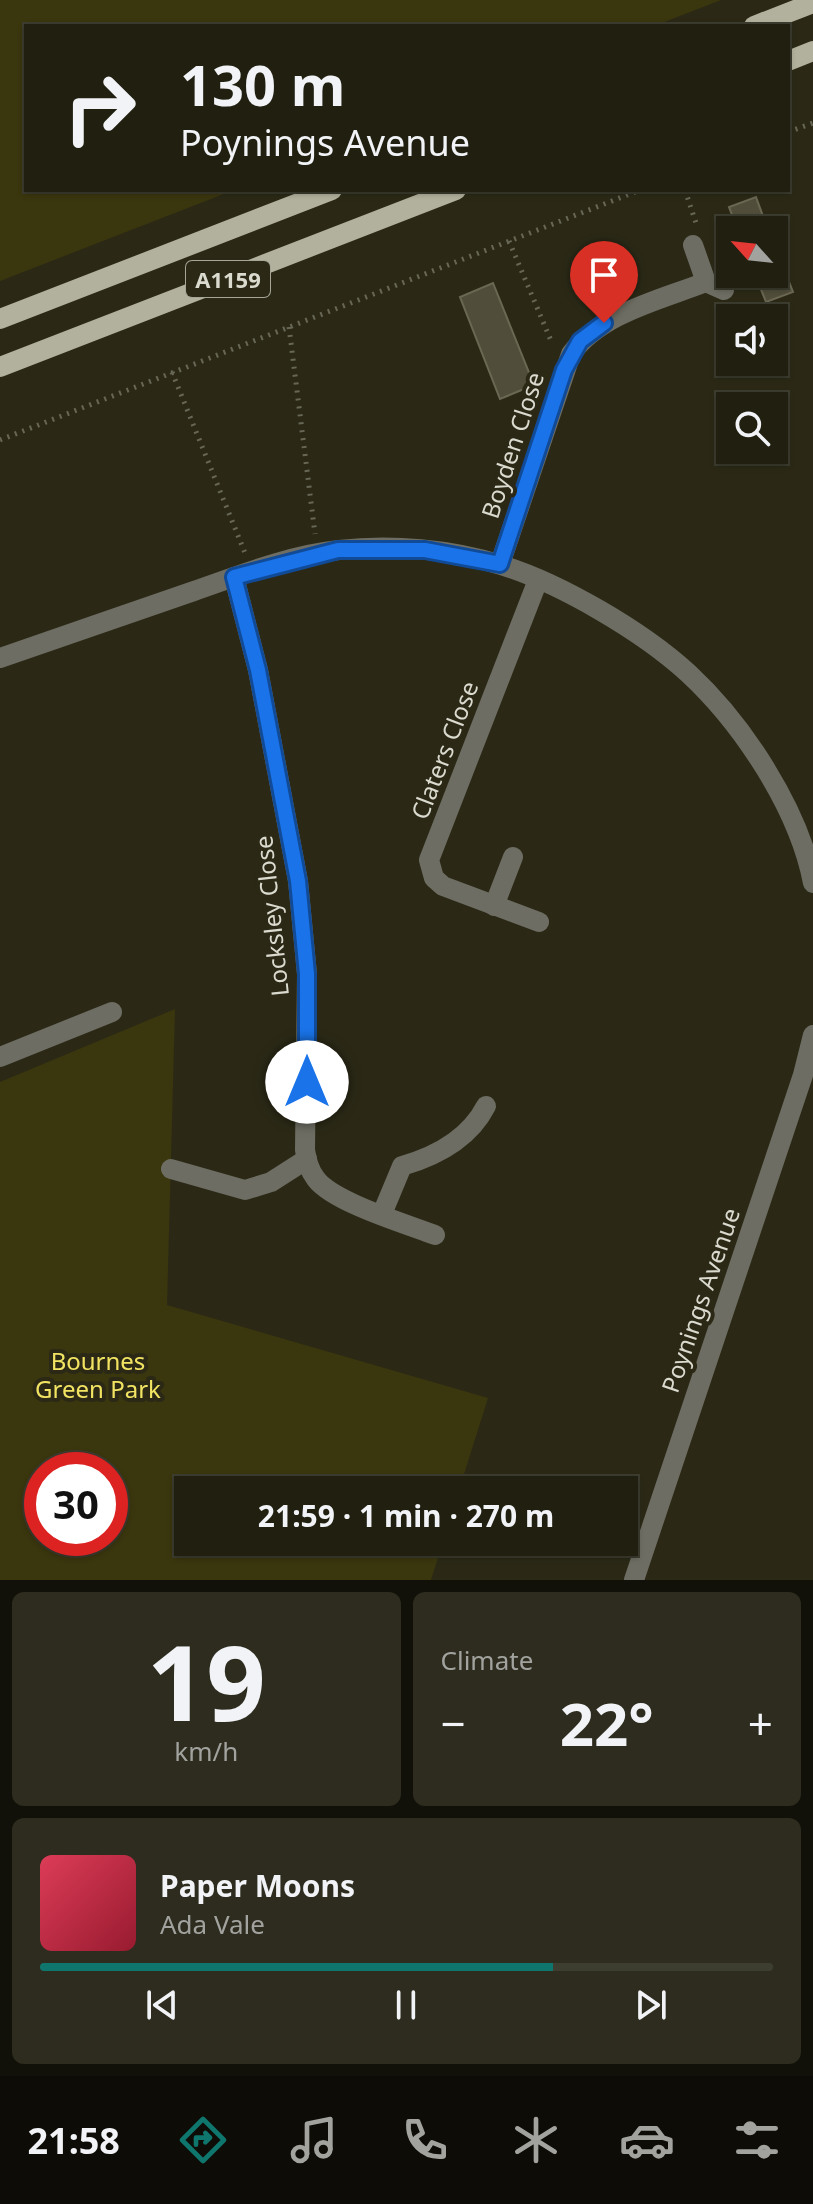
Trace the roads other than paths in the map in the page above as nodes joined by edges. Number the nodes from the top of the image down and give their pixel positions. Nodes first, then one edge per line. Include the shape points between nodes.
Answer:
1 (813, 3) edge
2 (759, 24) edge
3 (813, 51) edge
4 (790, 60) edge
5 (327, 192) edge
6 (451, 192) edge
7 (693, 245) dead end
8 (0, 319) edge
9 (0, 367) edge
10 (500, 564) junction
11 (243, 575) junction
12 (538, 580) junction
13 (0, 658) edge
14 (513, 857) dead end
15 (813, 883) edge
16 (494, 906) junction
17 (539, 922) dead end
18 (112, 1012) dead end
19 (813, 1035) edge
20 (0, 1057) edge
21 (486, 1106) dead end
22 (307, 1159) junction
23 (171, 1169) dead end
24 (382, 1214) junction
25 (435, 1235) dead end
26 (637, 1579) edge

1 - 2 main road
3 - 4 main road
5 - 8 main road, A1159
6 - 9 main road, A1159
7 - 10 street, Boyden Close via 715,286 593,330 571,354
10 - 11 street via 425,550 379,548 338,550
10 - 12 street
11 - 13 street
11 - 22 street, Locksley Close via 298,881 307,974
12 - 15 street via 589,603 688,673 766,771 801,841
12 - 16 street, Claters Close via 429,860 434,878 443,886
14 - 16 street
16 - 17 street, Claters Close
18 - 20 street
19 - 26 street, Poynings Avenue
21 - 24 street via 477,1123 453,1143 428,1159 402,1166
22 - 23 street via 271,1182 245,1190
22 - 24 street via 326,1189
24 - 25 street

